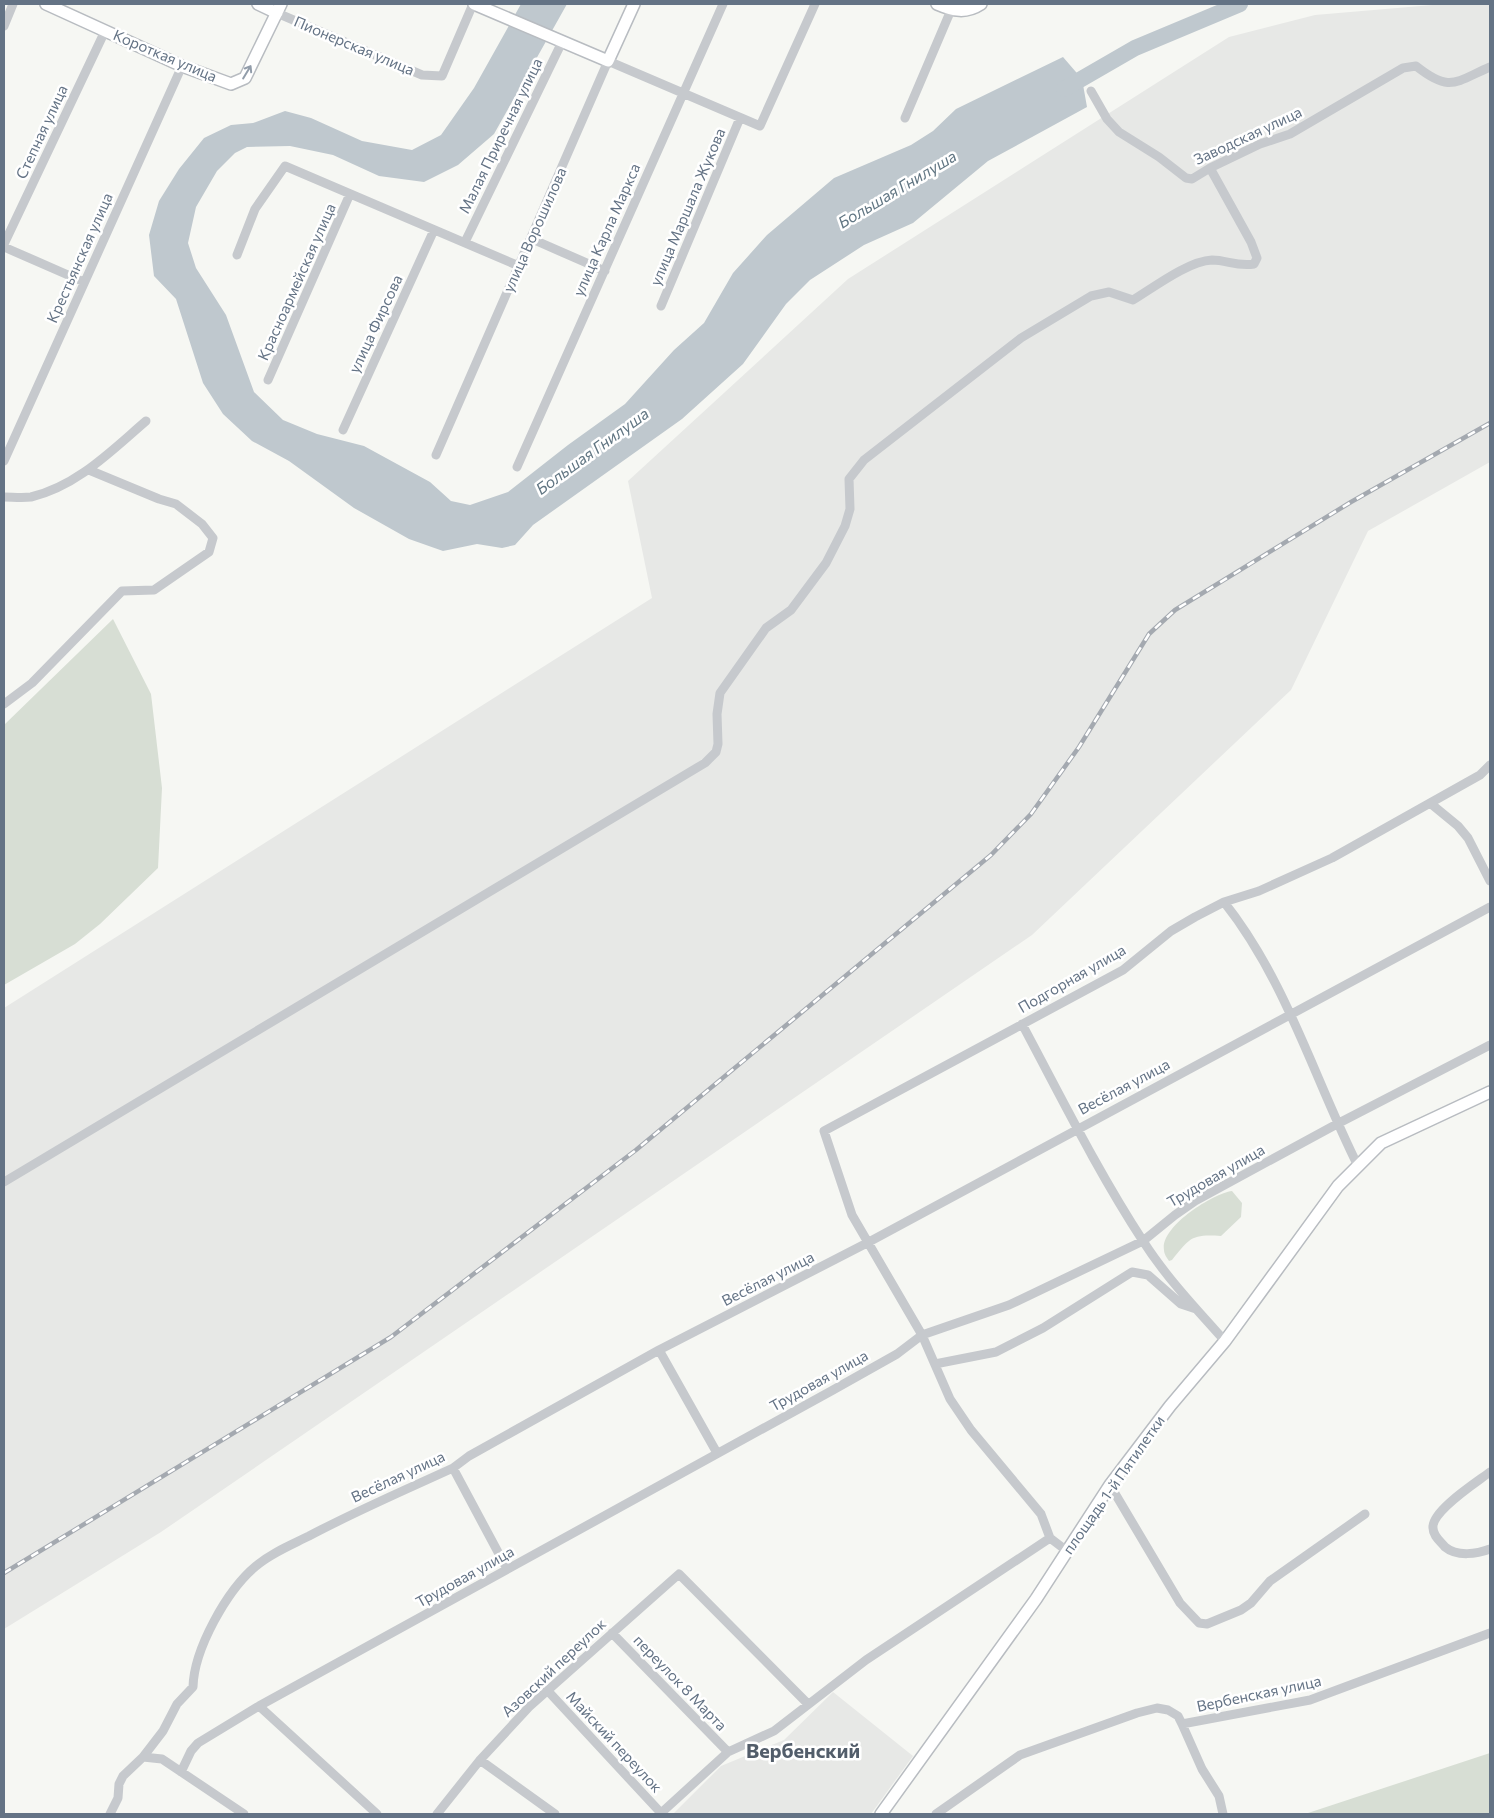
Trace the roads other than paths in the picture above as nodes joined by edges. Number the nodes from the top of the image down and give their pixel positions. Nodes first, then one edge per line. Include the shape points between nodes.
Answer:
1 (13, 4) edge
2 (46, 4) edge
3 (258, 4) edge
4 (474, 4) edge
5 (634, 4) edge
6 (723, 4) edge
7 (815, 4) edge
8 (937, 4) edge
9 (981, 4) edge
10 (279, 8) edge
11 (494, 8) edge
12 (951, 10) junction
13 (4, 26) edge
14 (105, 31) junction
15 (557, 40) junction
16 (608, 61) junction
17 (182, 66) junction
18 (1490, 67) edge
19 (1091, 91) dead end
20 (682, 94) junction
21 (740, 118) junction
22 (905, 118) dead end
23 (1210, 168) junction
24 (350, 194) junction
25 (434, 230) junction
26 (532, 239) junction
27 (465, 242) junction
28 (4, 246) edge
29 (236, 255) dead end
30 (519, 266) junction
31 (605, 271) junction
32 (84, 282) junction
33 (661, 306) dead end
34 (268, 380) dead end
35 (146, 421) dead end
36 (343, 430) dead end
37 (436, 455) dead end
38 (4, 461) edge
39 (517, 467) dead end
40 (89, 470) junction
41 (4, 497) edge
42 (4, 704) edge
43 (1490, 765) edge
44 (1430, 803) junction
45 (1490, 881) edge
46 (1224, 902) junction
47 (1490, 907) edge
48 (1291, 1014) junction
49 (1022, 1024) junction
50 (1490, 1045) edge
51 (1490, 1092) edge
52 (1337, 1124) junction
53 (1077, 1128) junction
54 (1358, 1166) junction
55 (4, 1182) edge
56 (1143, 1241) junction
57 (867, 1243) junction
58 (1196, 1309) junction
59 (922, 1335) junction
60 (1225, 1341) junction
61 (659, 1350) junction
62 (935, 1364) junction
63 (717, 1453) junction
64 (453, 1468) junction
65 (1490, 1472) edge
66 (1110, 1485) junction
67 (1365, 1514) dead end
68 (1050, 1538) junction
69 (1490, 1549) edge
70 (1067, 1551) junction
71 (508, 1569) junction
72 (612, 1633) junction
73 (1490, 1633) edge
74 (547, 1690) junction
75 (808, 1704) junction
76 (259, 1706) junction
77 (1182, 1724) junction
78 (728, 1752) junction
79 (143, 1757) junction
80 (480, 1760) junction
81 (181, 1772) junction
82 (110, 1814) edge
83 (244, 1814) edge
84 (377, 1814) edge
85 (437, 1814) edge
86 (555, 1814) edge
87 (661, 1814) edge
88 (881, 1814) edge
89 (936, 1814) edge
90 (1223, 1814) edge

1 - 13 street
2 - 14 main road, Короткая улица
3 - 10 main road, Пионерская улица
4 - 10 street, Пионерская улица via 442,76 422,75
4 - 11 main road
5 - 16 main road, улица Ворошилова
6 - 20 street, улица Карла Маркса
7 - 21 street via 760,126
8 - 12 main road
9 - 12 main road via 965,11
17 -> 10 main road, Короткая улица via 231,84 246,78
11 - 15 main road
12 - 22 street
14 - 17 main road, Короткая улица
14 - 28 street, Степная улица
15 - 16 main road
15 - 27 street, Малая Приречная улица
16 - 20 street
16 - 26 street, улица Ворошилова
17 - 32 street, Крестьянская улица
18 - 23 street, Заводская улица via 1455,83 1445,83 1411,65 1290,134 1260,144
19 - 23 street, Заводская улица via 1119,132 1160,157 1186,178
20 - 21 street
20 - 31 street, улица Карла Маркса
21 - 33 street, улица Маршала Жукова
23 - 55 street via 1251,242 1257,258 1254,264 1233,265 1211,260 1198,263 1133,300 1109,292 1091,296 1021,338 864,460 850,479 850,509 826,563 791,610 766,628 720,693 716,714 718,744 716,752 705,763
24 - 25 street
24 - 29 street via 284,166 255,209
24 - 34 street, Красноармейская улица
25 - 27 street
25 - 36 street, улица Фирсова
26 - 30 street, улица Ворошилова
26 - 31 street
27 - 30 street
28 - 32 street
30 - 37 street, улица Ворошилова
31 - 39 street, улица Карла Маркса
32 - 38 street, Крестьянская улица
35 - 40 street
40 - 41 street via 30,497
40 - 42 street via 176,504 202,524 213,538 209,552 154,590 122,591 32,683
43 - 44 street, Подгорная улица
44 - 45 street via 1468,838
44 - 46 street, Подгорная улица via 1332,858 1259,892
46 - 48 street via 1242,925
46 - 49 street, Подгорная улица via 1171,931 1123,970
47 - 48 street, Весёлая улица
48 - 52 street
48 - 53 street, Весёлая улица
49 - 53 street
49 - 57 street, Подгорная улица via 824,1131 852,1215
50 - 52 street, Трудовая улица
51 - 54 main road, площадь 1-й Пятилетки via 1381,1143
52 - 54 street
52 - 56 street, Трудовая улица via 1195,1201
53 - 56 street
53 - 57 street, Весёлая улица
54 - 60 main road, площадь 1-й Пятилетки via 1338,1186
56 - 58 street
56 - 59 street, Трудовая улица via 1009,1305
57 - 59 street
57 - 61 street, Весёлая улица
58 - 60 street
58 - 62 street via 1181,1304 1148,1275 1132,1272 1043,1328 996,1352
59 - 62 street
59 - 63 street, Трудовая улица via 897,1354
60 - 66 main road, площадь 1-й Пятилетки
61 - 63 street
61 - 64 street, Весёлая улица via 468,1456
62 - 68 street via 958,1413 1041,1514
63 - 71 street, Трудовая улица
64 - 71 street
64 - 79 street, Весёлая улица via 333,1523 257,1564 227,1600 210,1631 193,1676 193,1687 177,1704 163,1731
65 - 69 street via 1451,1502 1432,1527 1435,1536 1449,1550 1463,1554
66 - 67 street via 1180,1604 1199,1623 1207,1624 1240,1610 1270,1581
66 - 70 main road, площадь 1-й Пятилетки
68 - 70 street
68 - 75 street, площадь 1-й Пятилетки via 866,1660
70 - 88 main road, площадь 1-й Пятилетки via 1036,1600
71 - 76 street, Трудовая улица
72 - 74 street, Азовский переулок
72 - 75 street, Азовский переулок via 680,1574
72 - 78 street, переулок 8 Марта
73 - 77 street, Вербенская улица via 1310,1700
74 - 80 street, Азовский переулок
74 - 87 street, Майский переулок
75 - 78 street, площадь 1-й Пятилетки via 774,1731
76 - 81 street, Трудовая улица via 198,1743
76 - 84 street
77 - 89 street, Вербенская улица via 1178,1716 1157,1708 1020,1755
77 - 90 street via 1202,1769 1219,1796
78 - 87 street, площадь 1-й Пятилетки
79 - 81 street via 162,1759
79 - 82 street, Весёлая улица via 123,1776
80 - 85 street, Азовский переулок
80 - 86 street
81 - 83 street

